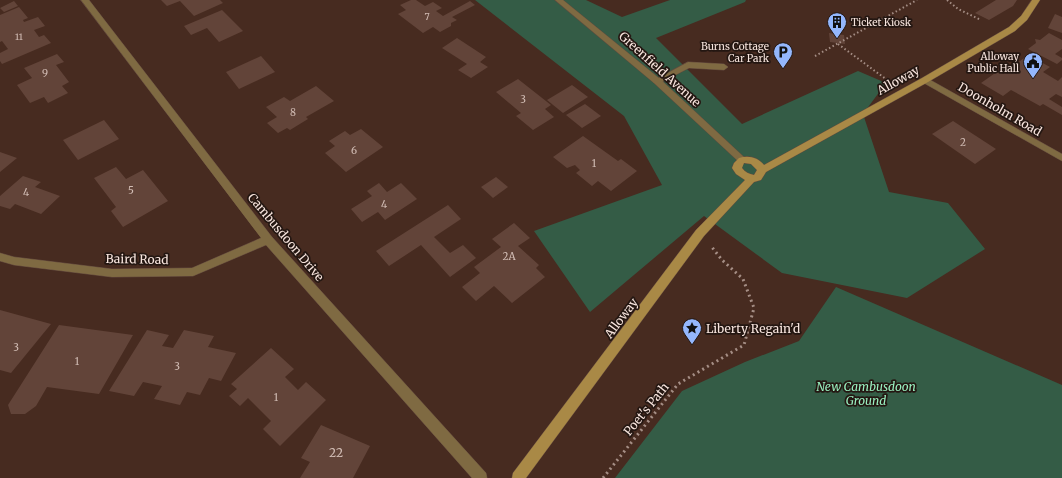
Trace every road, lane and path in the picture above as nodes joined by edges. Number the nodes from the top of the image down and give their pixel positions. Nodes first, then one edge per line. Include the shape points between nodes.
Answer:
1 (85, 0) edge
2 (559, 0) edge
3 (917, 0) edge
4 (947, 0) edge
5 (1036, 0) edge
6 (982, 20) dead end
7 (838, 44) junction
8 (815, 56) dead end
9 (724, 67) dead end
10 (926, 80) junction
11 (657, 81) junction
12 (903, 92) junction
13 (1062, 158) edge
14 (742, 160) junction
15 (762, 170) junction
16 (752, 178) junction
17 (700, 233) junction
18 (268, 240) junction
19 (0, 256) edge
20 (481, 478) edge
21 (518, 478) edge
22 (603, 478) edge

1 - 18 street, Cambusdoon Drive
2 - 11 street, Greenfield Avenue
3 - 7 path
4 - 6 path via 958,9
5 - 10 main road, Alloway via 1024,18 1012,29
7 - 8 path
7 - 12 path
9 - 11 street via 688,65
10 - 12 main road, Alloway
10 - 13 street, Doonholm Road
11 - 14 street, Greenfield Avenue
12 - 15 main road, Alloway
14 - 15 main road via 754,161
14 - 16 main road via 737,165 738,171 743,176
15 - 16 main road via 759,176
16 - 17 main road, Alloway
17 - 21 main road, Alloway
17 - 22 path, Poet's Path via 722,260 743,279 754,308 744,345 678,384
18 - 19 street, Baird Road via 193,272 112,273 14,261
18 - 20 street, Cambusdoon Drive

